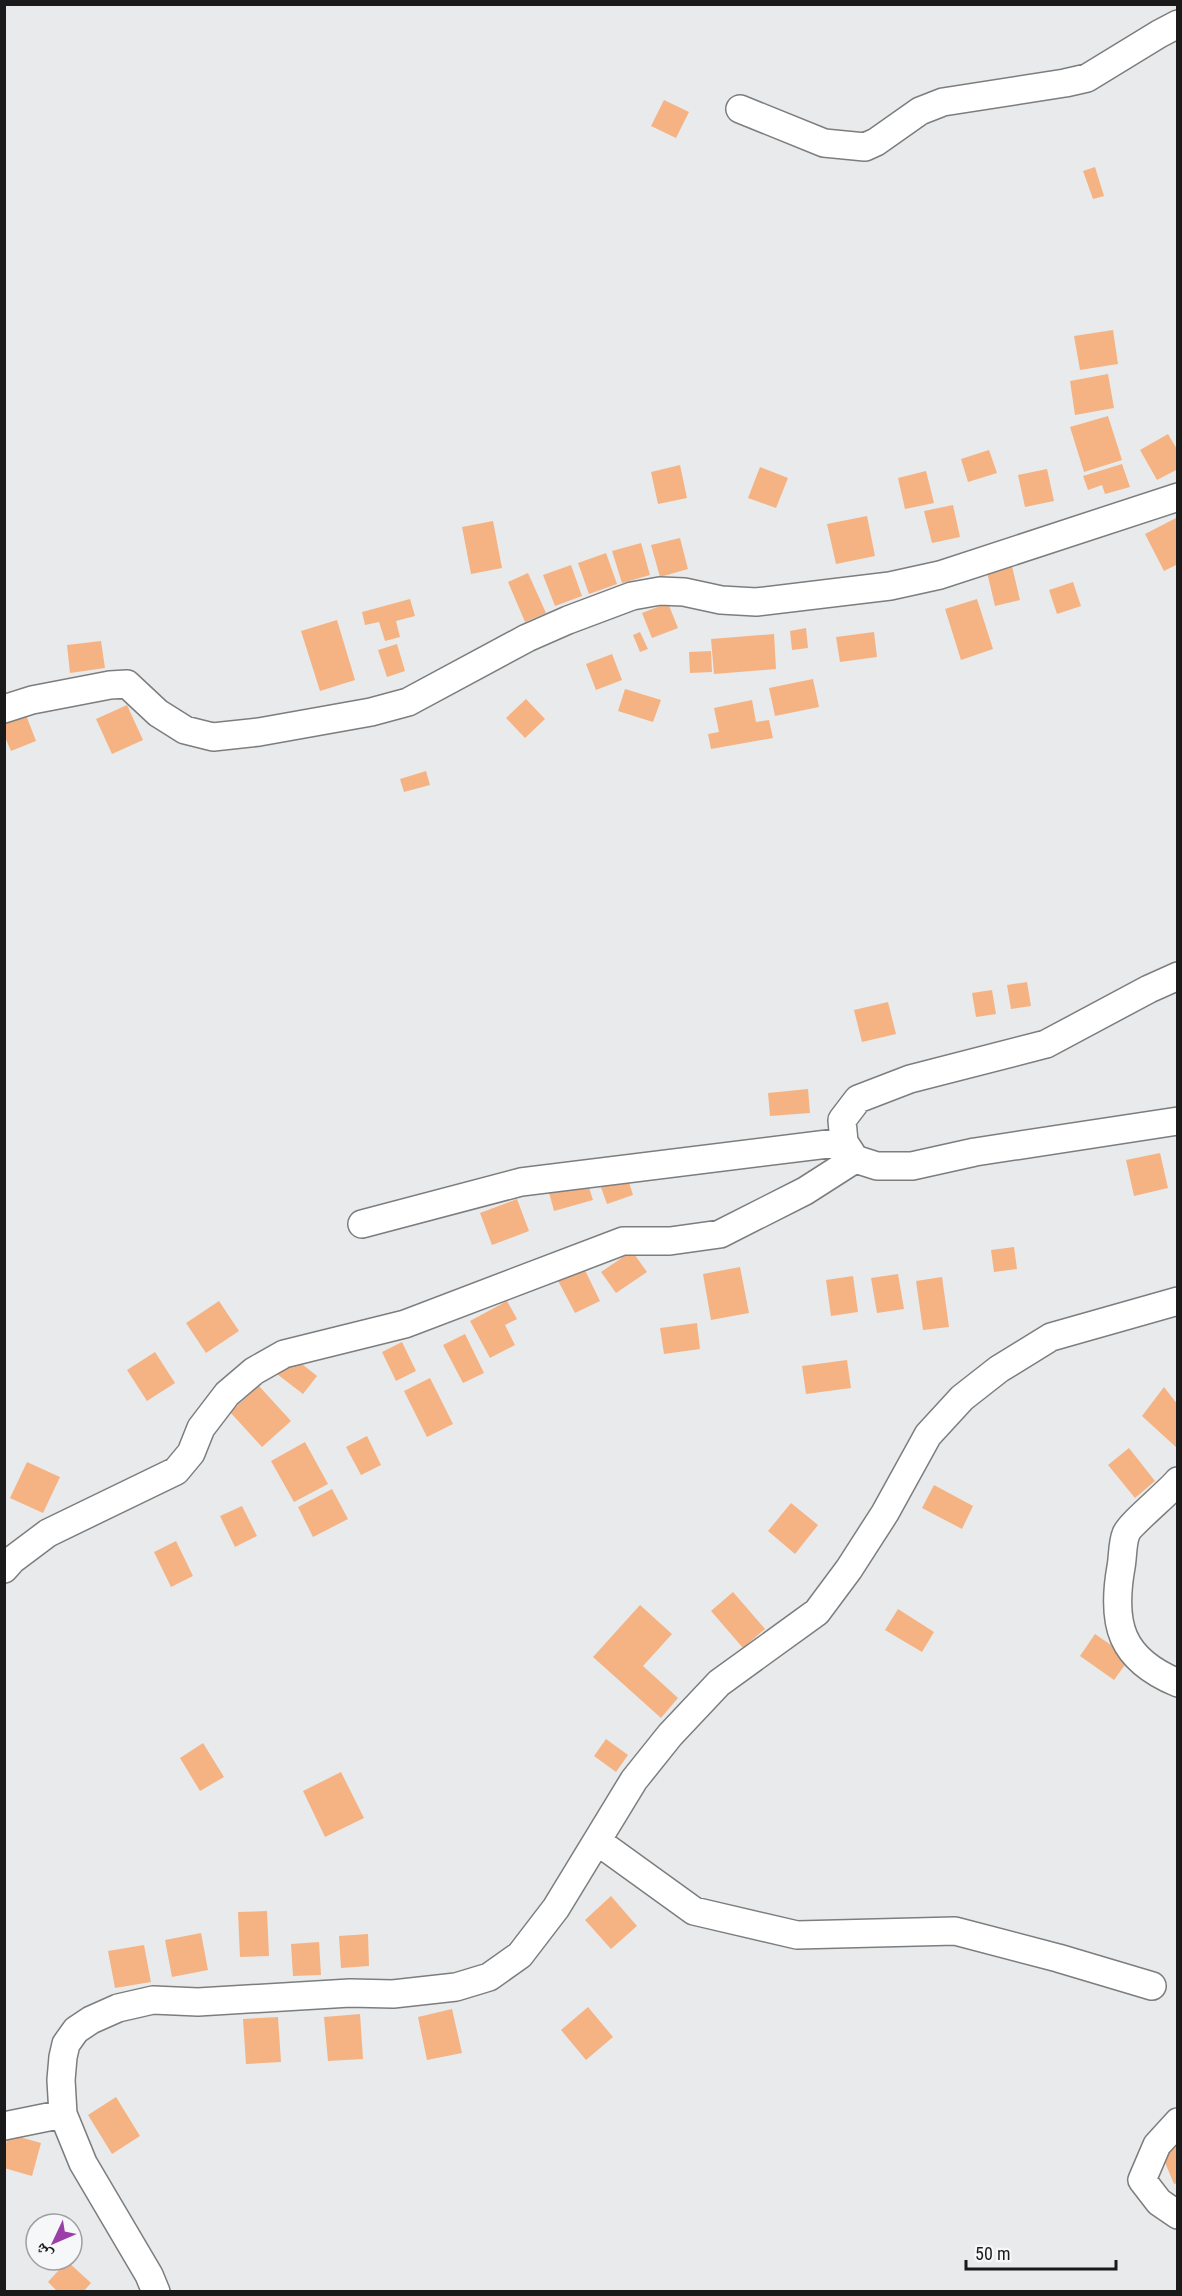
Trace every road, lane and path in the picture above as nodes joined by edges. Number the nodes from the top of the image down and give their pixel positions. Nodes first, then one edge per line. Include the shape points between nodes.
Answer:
1 (1178, 24) edge
2 (740, 109) dead end
3 (1178, 497) edge
4 (4, 709) edge
5 (1178, 976) edge
6 (1178, 1122) edge
7 (850, 1150) junction
8 (362, 1224) dead end
9 (1178, 1301) edge
10 (1178, 1481) edge
11 (4, 1569) edge
12 (1178, 1683) edge
13 (597, 1841) junction
14 (1152, 1986) dead end
15 (63, 2114) junction
16 (1178, 2122) edge
17 (4, 2126) edge
18 (1178, 2215) edge
19 (156, 2292) edge

1 - 2 street via 1087,78 943,102 920,111 865,147 824,143
3 - 4 street via 939,574 890,586 756,602 684,592 632,596 527,638 408,702 371,712 213,737 185,730 158,713 127,684 32,700
5 - 7 street via 1046,1044 910,1079 858,1099 842,1120
6 - 7 street via 975,1152 912,1166 877,1166
7 - 8 street via 521,1182
7 - 11 street via 805,1191 720,1233 670,1241 622,1241 405,1324 284,1354 254,1371 227,1395 201,1428 191,1453 176,1471 48,1533
9 - 13 street via 1051,1337 962,1398 928,1434 885,1513 817,1612 719,1683 634,1780
10 - 12 street via 1126,1533 1117,1619 1128,1647 1148,1666
13 - 14 street via 694,1911 796,1935 955,1931
13 - 15 street via 556,1908 520,1955 489,1977 456,1988 393,1994 198,2002 153,2000 118,2008 76,2030 66,2044 61,2080
15 - 17 street
15 - 19 street via 83,2163
16 - 18 street via 1157,2145 1142,2180 1159,2202

